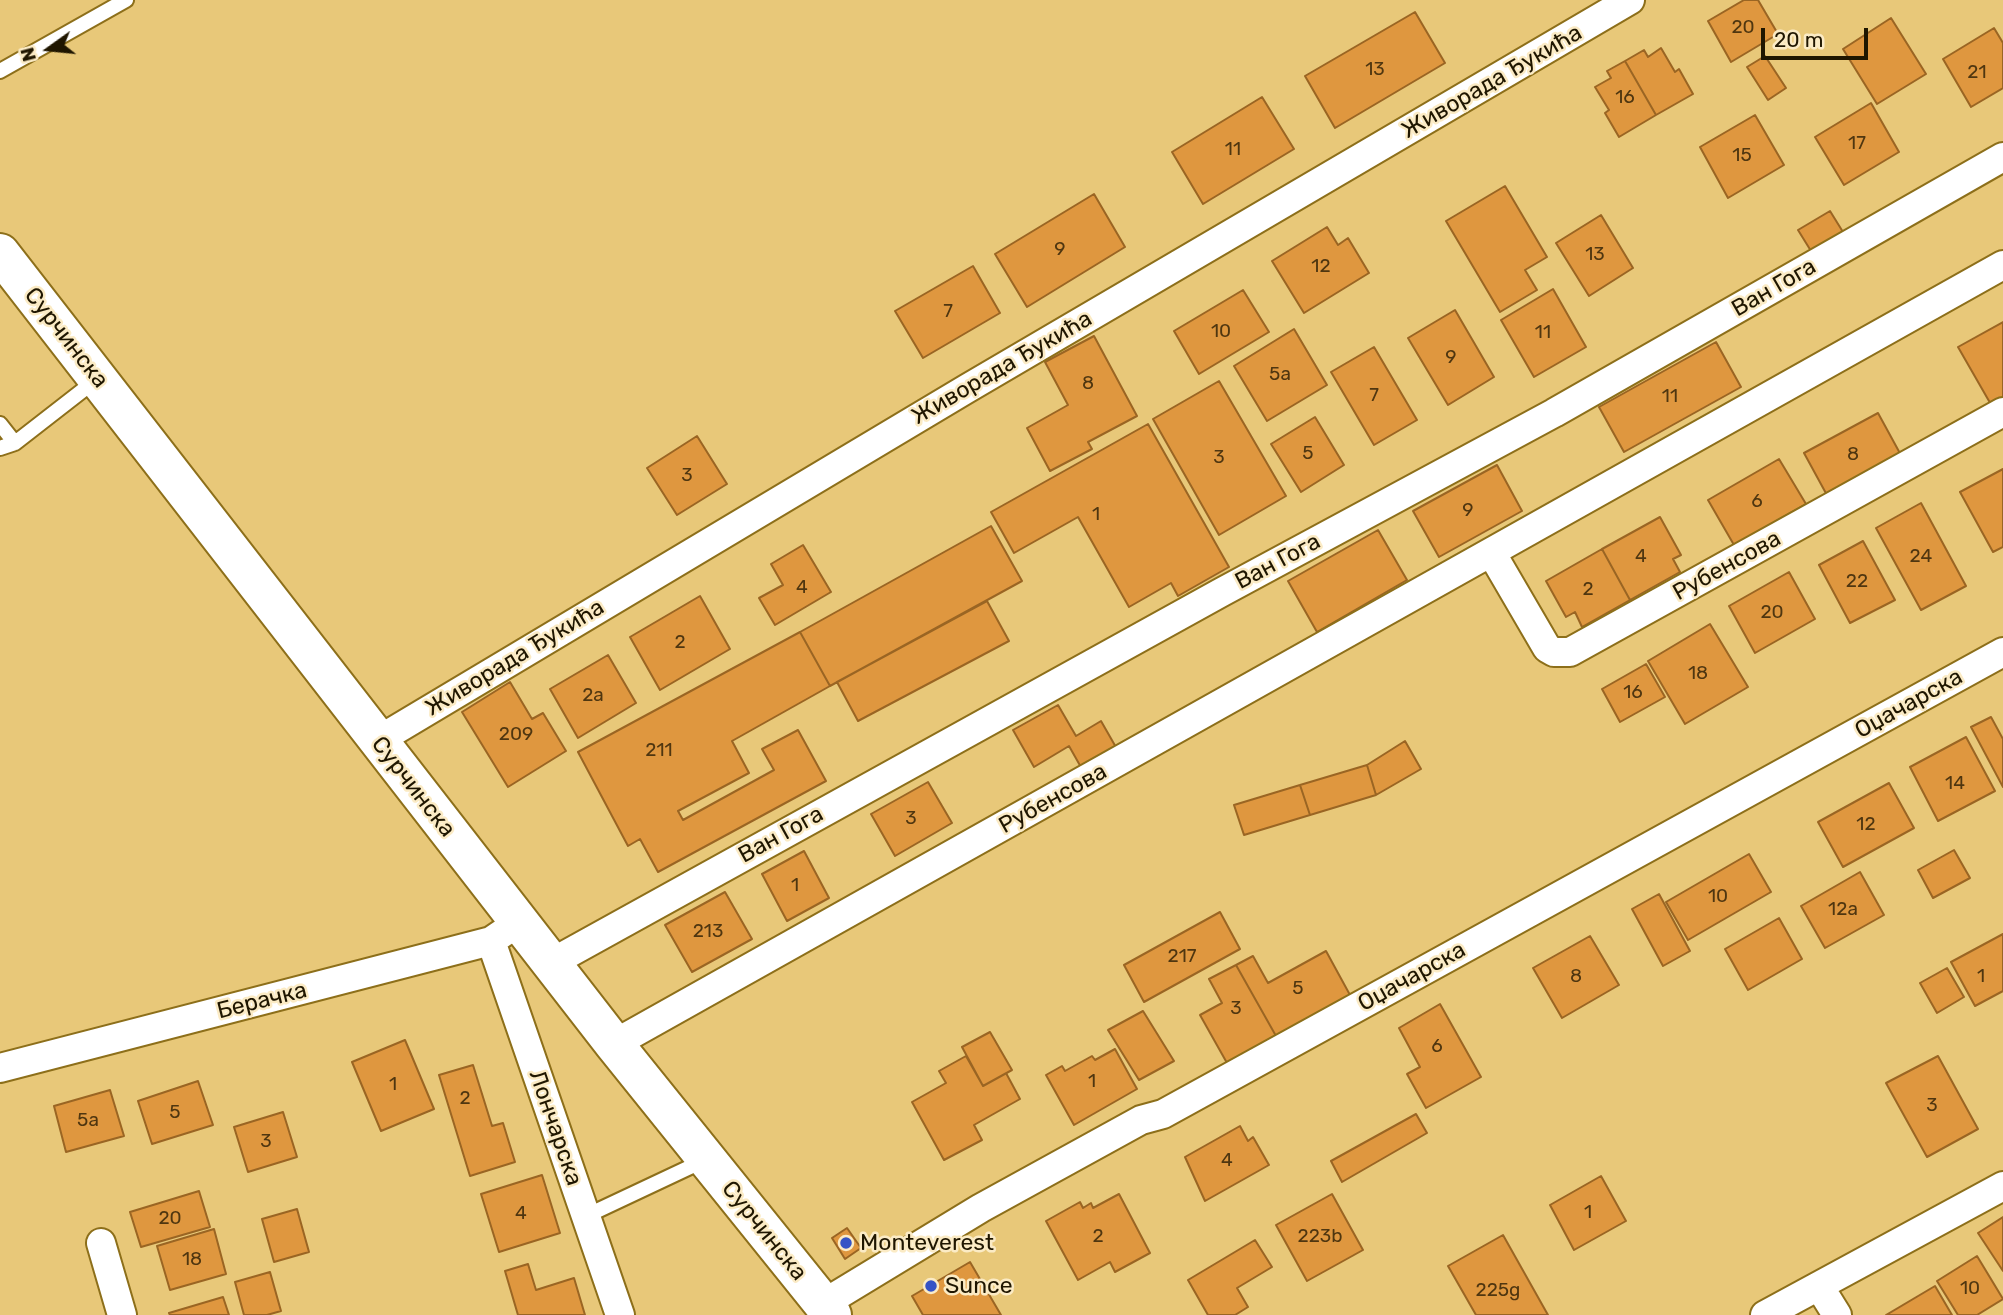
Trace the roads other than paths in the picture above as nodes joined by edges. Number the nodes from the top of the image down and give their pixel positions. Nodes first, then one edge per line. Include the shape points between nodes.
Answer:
1 (126, 0) edge
2 (1630, 0) edge
3 (0, 71) edge
4 (2003, 157) edge
5 (0, 253) edge
6 (2003, 265) edge
7 (97, 380) junction
8 (2003, 412) edge
9 (0, 424) edge
10 (15, 443) junction
11 (0, 448) edge
12 (1491, 552) junction
13 (2003, 652) edge
14 (377, 741) junction
15 (505, 932) junction
16 (551, 963) junction
17 (614, 1044) junction
18 (0, 1068) edge
19 (706, 1160) junction
20 (2003, 1186) edge
21 (586, 1216) junction
22 (101, 1243) dead end
23 (1819, 1286) junction
24 (827, 1309) edge
25 (122, 1315) edge
26 (620, 1315) edge
27 (1765, 1315) edge
28 (1837, 1315) edge

1 - 3 lane
2 - 14 street, Живорада Ђукића
4 - 16 street, Ван Гога via 1554,413
5 - 7 main road, Сурчинска
6 - 12 street, Рубенсова
7 - 10 lane
7 - 14 main road, Сурчинска
8 - 12 street, Рубенсова via 1570,652 1547,648
9 - 10 lane
10 - 11 lane
12 - 17 street, Рубенсова
13 - 24 street, Оџачарска via 1175,1108 1141,1120 982,1208
14 - 15 main road, Сурчинска
15 - 16 main road, Сурчинска
15 - 18 street, Берачка
15 - 21 street, Лончарска
16 - 17 main road, Сурчинска
17 - 19 main road, Сурчинска
19 - 21 lane
19 - 24 main road, Сурчинска
20 - 23 street
21 - 26 street, Лончарска
22 - 25 street
23 - 27 street
23 - 28 street

